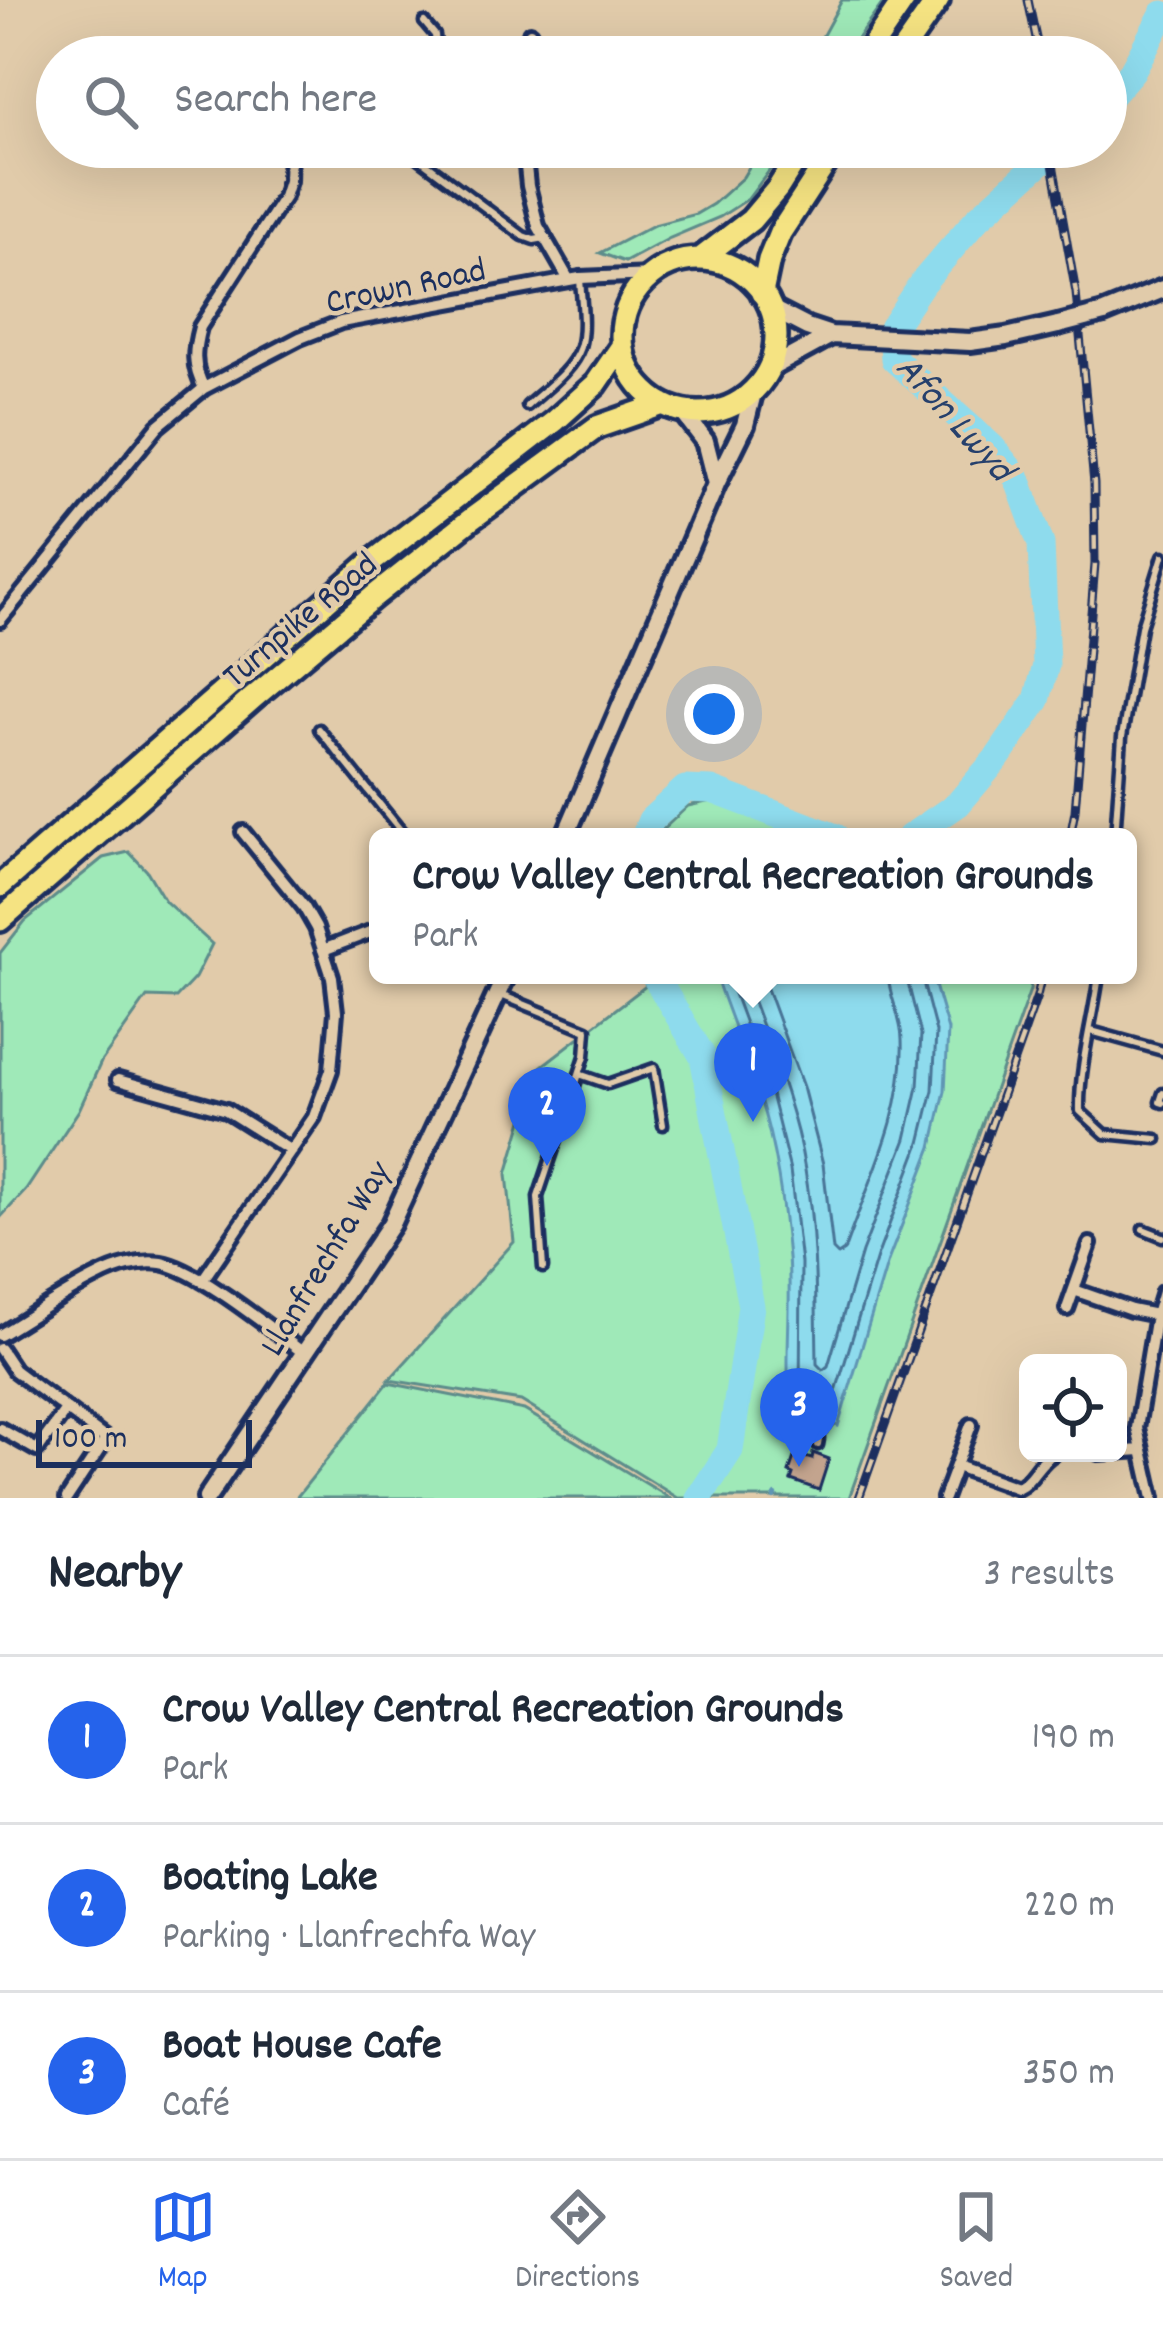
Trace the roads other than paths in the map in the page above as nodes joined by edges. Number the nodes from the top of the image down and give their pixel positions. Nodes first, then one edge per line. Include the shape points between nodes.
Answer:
1 (904, 0) edge
2 (938, 0) edge
3 (424, 22) dead end
4 (530, 33) dead end
5 (435, 36) edge
6 (530, 36) edge
7 (879, 36) edge
8 (913, 36) edge
9 (289, 168) edge
10 (432, 168) edge
11 (526, 168) edge
12 (791, 168) edge
13 (822, 168) edge
14 (544, 238) junction
15 (700, 259) junction
16 (652, 274) junction
17 (574, 279) junction
18 (1163, 289) edge
19 (766, 300) junction
20 (831, 335) junction
21 (622, 346) junction
22 (761, 379) junction
23 (204, 388) junction
24 (526, 406) dead end
25 (673, 408) junction
26 (716, 484) junction
27 (1163, 556) edge
28 (0, 620) edge
29 (319, 729) dead end
30 (399, 828) edge
31 (569, 828) edge
32 (1116, 828) edge
33 (243, 832) dead end
34 (0, 886) edge
35 (0, 920) edge
36 (369, 932) edge
37 (323, 950) junction
38 (502, 984) edge
39 (1098, 984) edge
40 (498, 994) junction
41 (1091, 1031) junction
42 (1163, 1051) edge
43 (579, 1074) junction
44 (118, 1080) dead end
45 (1163, 1093) edge
46 (1163, 1103) edge
47 (663, 1124) dead end
48 (1157, 1139) dead end
49 (291, 1151) junction
50 (1143, 1229) dead end
51 (1163, 1237) edge
52 (1090, 1244) dead end
53 (543, 1268) dead end
54 (202, 1280) junction
55 (1074, 1290) junction
56 (1163, 1292) edge
57 (1067, 1310) dead end
58 (1156, 1315) junction
59 (0, 1336) edge
60 (0, 1349) edge
61 (305, 1354) junction
62 (66, 1410) junction
63 (971, 1425) dead end
64 (0, 1429) edge
65 (1141, 1450) junction
66 (1127, 1451) edge
67 (1040, 1462) edge
68 (956, 1466) junction
69 (68, 1498) edge
70 (207, 1498) edge
71 (944, 1498) edge
72 (1153, 1498) edge

1 - 7 highway
2 - 8 highway
3 - 5 lane
4 - 6 street
9 - 23 street via 284,197 200,327 194,350
10 - 14 lane via 524,236
11 - 14 street
12 - 15 highway via 752,220
13 - 19 highway via 780,233
14 - 17 street
15 - 16 highway
15 - 19 highway via 735,268
16 - 17 street, Crown Road
16 - 21 highway via 628,306
17 - 23 street, Crown Road via 341,322
17 - 24 lane via 579,352
18 - 20 street, bridge via 1105,313 970,342
19 - 20 street
19 - 22 highway via 775,339
20 - 22 street
21 - 25 highway via 636,380
21 - 34 highway, Turnpike Road via 555,422 368,565
22 - 25 highway via 742,399 713,411
22 - 26 street
23 - 28 street, Crown Road via 158,425
25 - 26 street via 705,441
25 - 35 highway, Turnpike Road via 597,428 470,520
26 - 31 street
27 - 32 lane via 1121,736
29 - 30 lane
33 - 37 street via 304,907
36 - 37 street
37 - 49 street via 336,1012 331,1070
38 - 40 street, Llanfrechfa Way
39 - 41 lane
40 - 43 lane via 587,1030
40 - 61 street, Llanfrechfa Way via 391,1224
41 - 42 lane
41 - 48 lane via 1080,1112 1105,1134
43 - 47 lane via 608,1084 654,1068
43 - 53 lane via 538,1197
44 - 49 street via 226,1110
45 - 46 lane
49 - 54 street
50 - 51 lane
52 - 55 street
54 - 59 street via 159,1263 118,1268
54 - 61 street
55 - 57 street
55 - 58 street
56 - 58 street
58 - 65 street via 1137,1428
60 - 62 street
61 - 70 street, Llanfrechfa Way
62 - 64 street via 38,1450
62 - 69 street via 106,1439
63 - 68 street
65 - 66 street
65 - 72 street
67 - 68 street via 1017,1488
68 - 71 street

